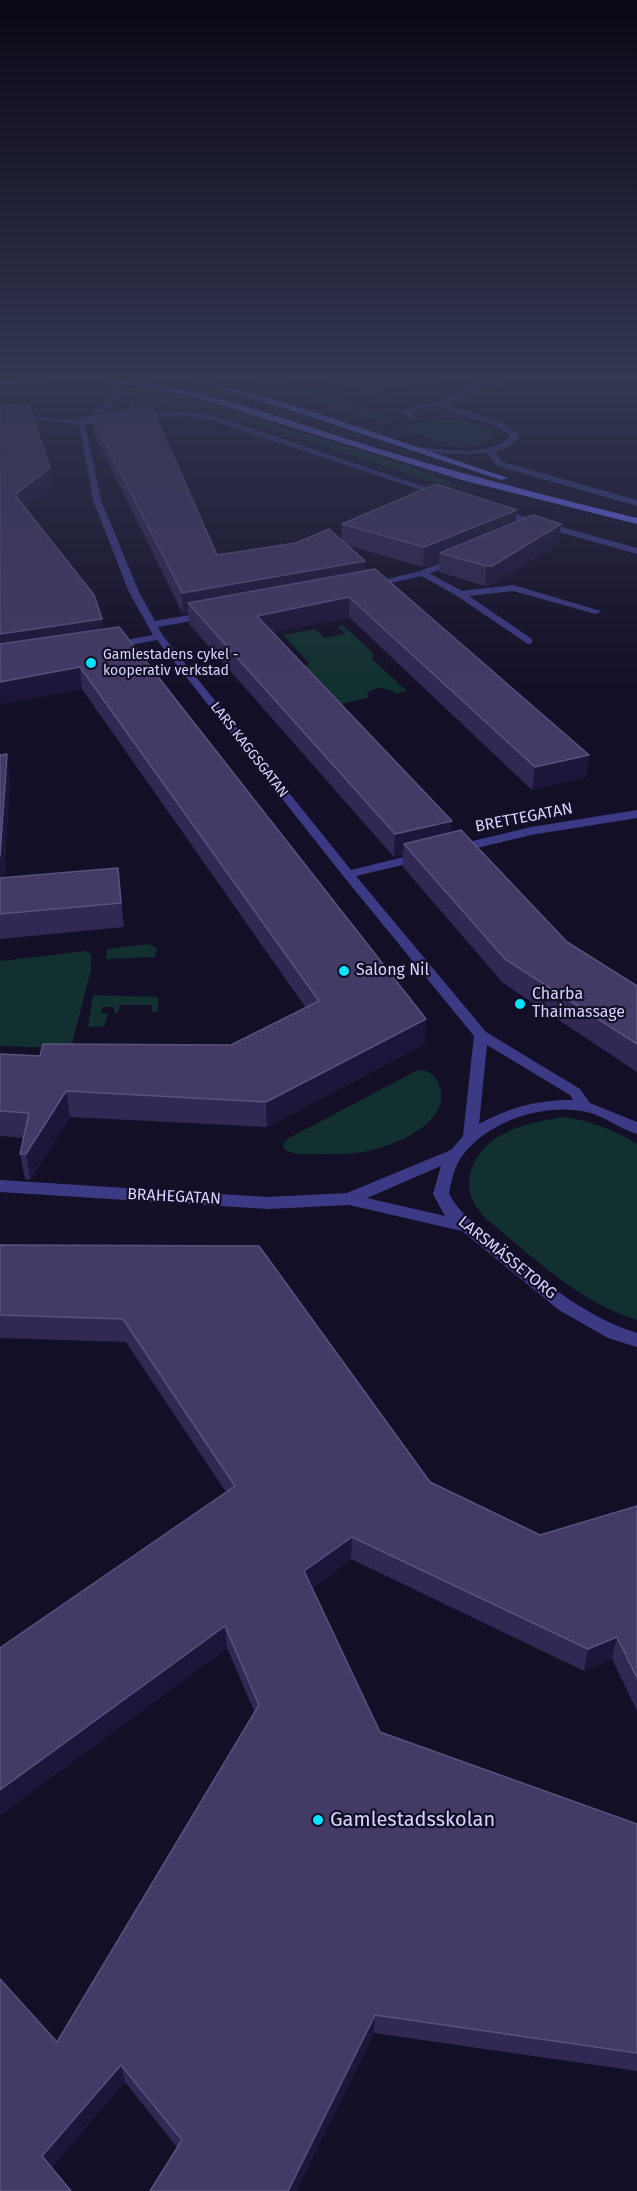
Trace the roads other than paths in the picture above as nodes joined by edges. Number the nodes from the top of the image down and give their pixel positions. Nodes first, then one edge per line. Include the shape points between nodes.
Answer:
1 (94, 483) edge
2 (411, 483) edge
3 (486, 483) edge
4 (518, 483) edge
5 (568, 483) edge
6 (453, 497) edge
7 (637, 503) edge
8 (486, 508) edge
9 (618, 516) junction
10 (637, 521) edge
11 (540, 525) junction
12 (529, 531) edge
13 (637, 551) edge
14 (466, 556) edge
15 (423, 573) junction
16 (361, 587) edge
17 (460, 594) junction
18 (596, 611) dead end
19 (214, 614) edge
20 (151, 625) junction
21 (159, 637) junction
22 (528, 641) dead end
23 (102, 647) edge
24 (637, 814) edge
25 (348, 874) junction
26 (481, 1035) junction
27 (585, 1107) junction
28 (637, 1129) edge
29 (470, 1140) junction
30 (455, 1154) junction
31 (0, 1186) edge
32 (349, 1199) junction
33 (467, 1226) junction
34 (628, 1338) edge
35 (637, 1351) edge

1 - 20 street, LARS KAGGSGATAN via 134,592
2 - 6 street
3 - 9 street
4 - 9 street
5 - 7 street
8 - 11 street
9 - 10 street
11 - 12 street
11 - 13 street
14 - 15 street
15 - 16 street
15 - 17 street
17 - 18 street via 513,588
17 - 22 street
19 - 20 street
20 - 21 street, LARS KAGGSGATAN
21 - 23 street
21 - 25 street, LARS KAGGSGATAN
24 - 25 street, BRETTEGATAN via 531,831
25 - 26 street, LARS KAGGSGATAN
26 - 27 street, LARS KAGGSGATAN via 575,1092
26 - 29 street
27 - 28 street, LARSMÄSSETORG via 614,1116
27 - 29 street, LARSMÄSSETORG via 564,1105 515,1113
29 - 30 street, LARSMÄSSETORG
30 - 32 street, BRAHEGATAN
30 - 33 street, LARSMÄSSETORG via 441,1194 453,1215
31 - 32 street, BRAHEGATAN via 268,1203
32 - 33 street, BRAHEGATAN
33 - 34 street, LARSMÄSSETORG via 585,1319
34 - 35 street

